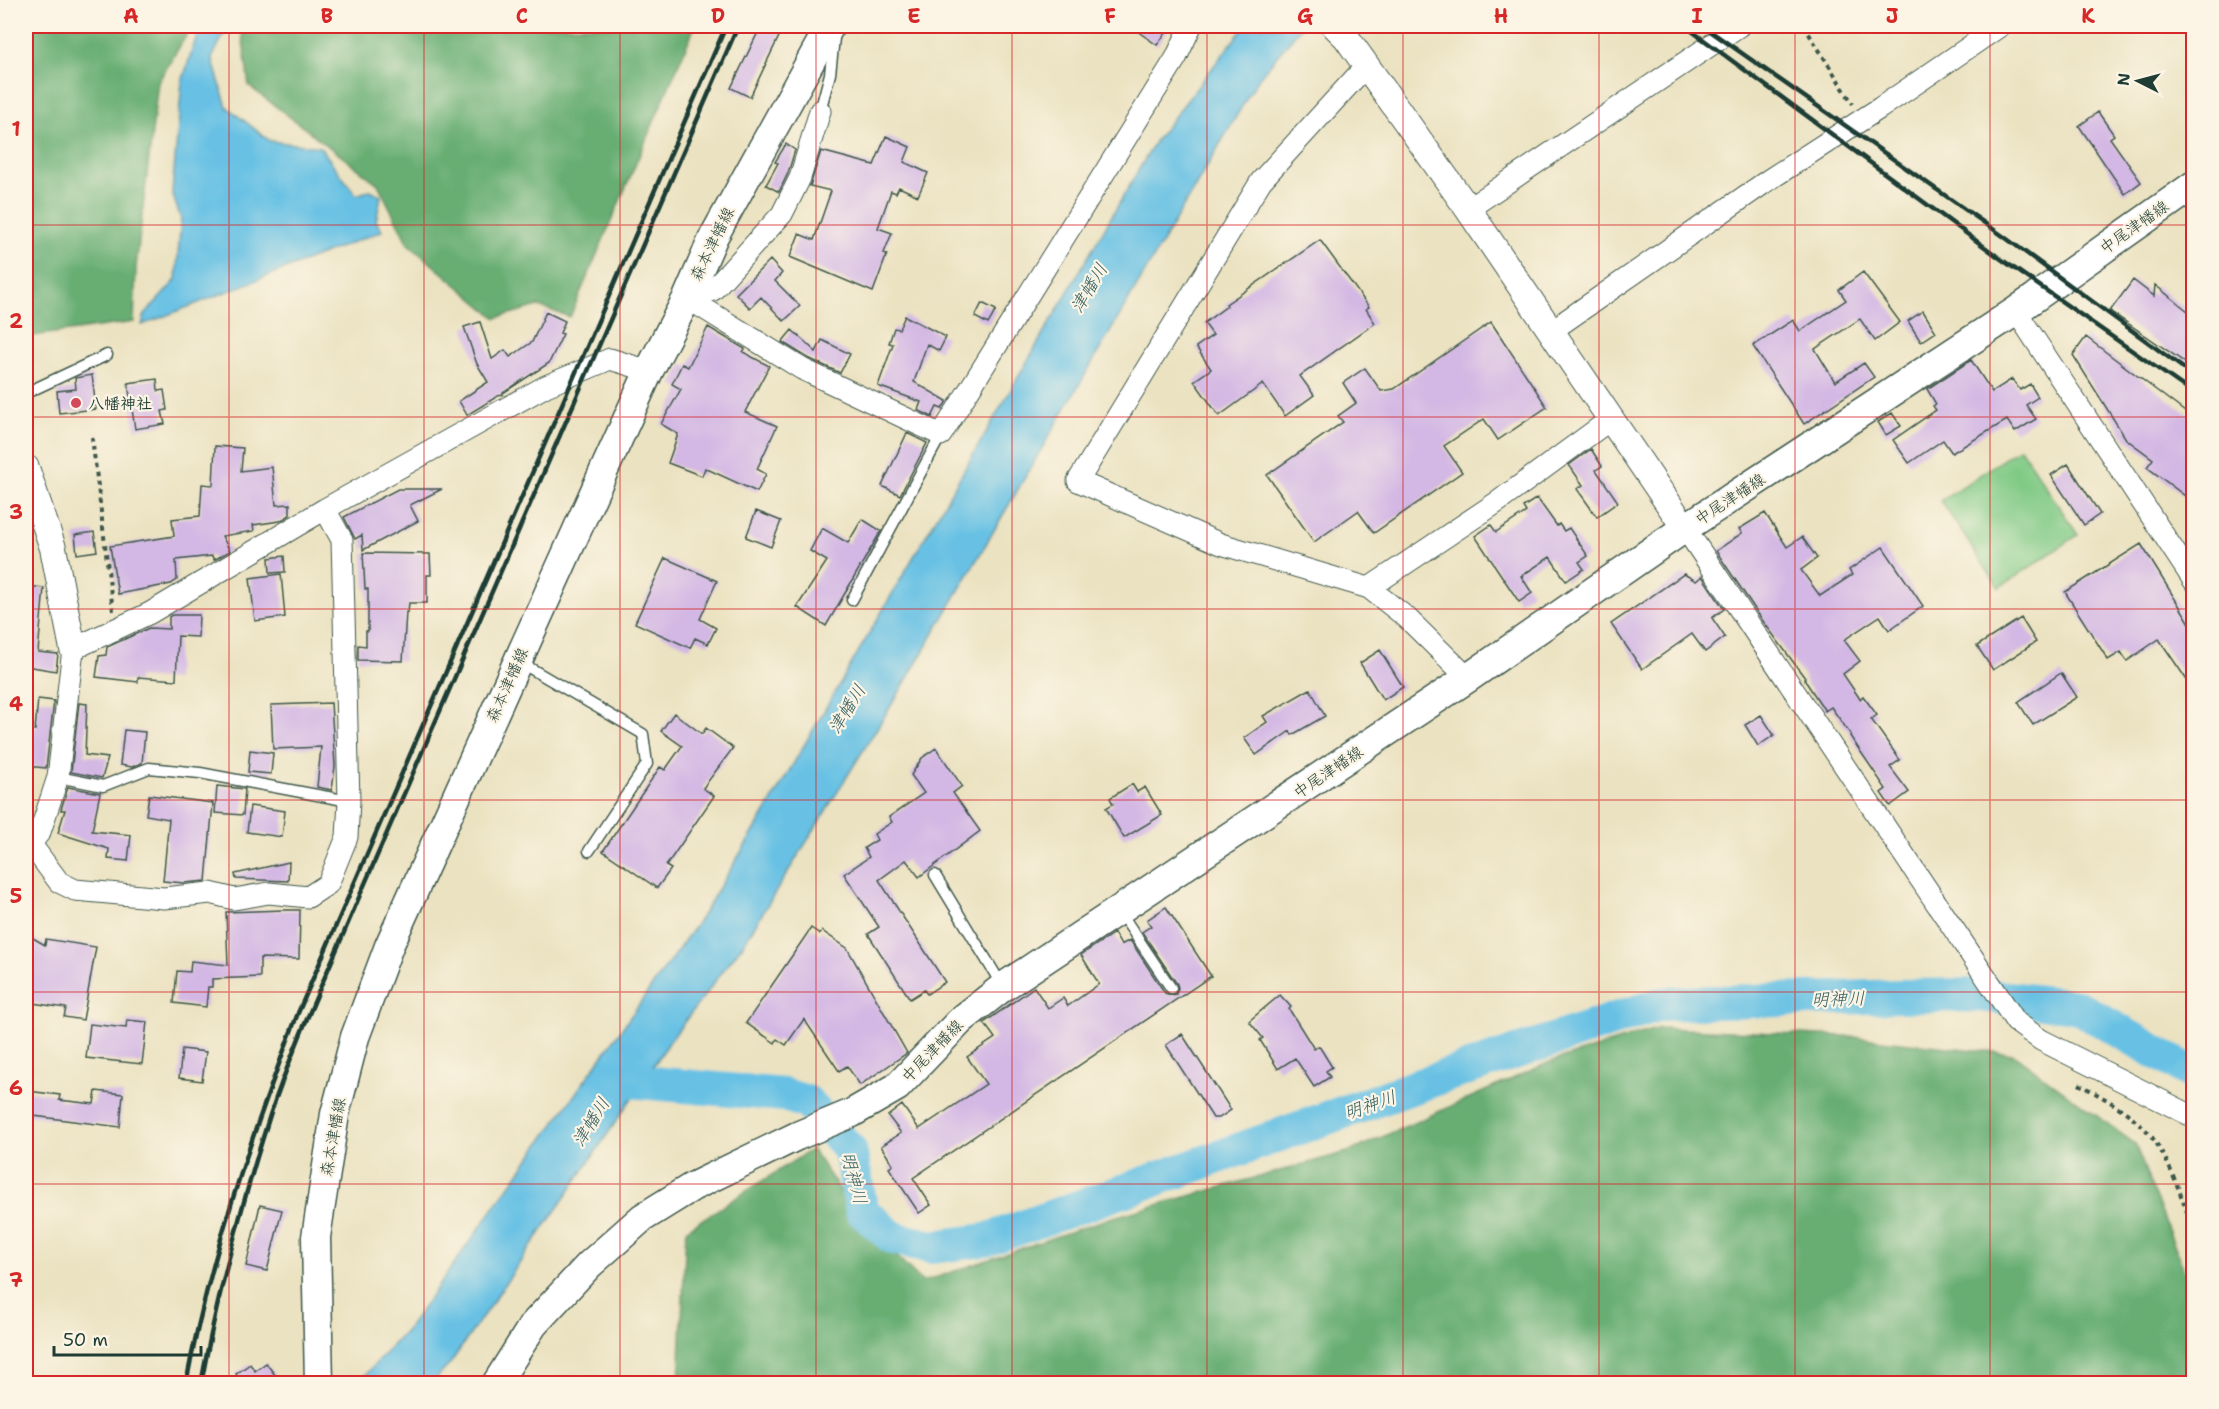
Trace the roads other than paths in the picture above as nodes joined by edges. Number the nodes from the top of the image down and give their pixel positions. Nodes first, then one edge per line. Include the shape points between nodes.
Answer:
1 (830, 26) edge
2 (835, 26) edge
3 (1191, 26) edge
4 (1739, 26) edge
5 (2000, 26) edge
6 (1340, 31) edge
7 (1366, 66) junction
8 (820, 111) joint
9 (2191, 192) edge
10 (1468, 209) junction
11 (687, 298) junction
12 (2016, 311) junction
13 (1551, 331) junction
14 (107, 355) dead end
15 (649, 371) junction
16 (26, 393) edge
17 (1611, 419) junction
18 (941, 435) junction
19 (26, 468) edge
20 (325, 509) junction
21 (1686, 528) junction
22 (2193, 581) edge
23 (1369, 588) junction
24 (852, 600) dead end
25 (73, 649) junction
26 (518, 661) junction
27 (1468, 678) junction
28 (58, 777) junction
29 (349, 801) junction
30 (28, 846) edge
31 (589, 851) dead end
32 (935, 875) dead end
33 (1120, 911) junction
34 (1004, 987) junction
35 (1171, 988) dead end
36 (2193, 1117) edge
37 (319, 1380) edge
38 (496, 1383) edge

1 - 11 main road, 森本津幡線 via 714,236
2 - 8 lane via 830,74
3 - 18 street via 1176,58
4 - 10 street
5 - 13 street
6 - 7 street
7 - 10 street
7 - 23 street via 1261,181 1078,481 1221,544
8 - 11 street via 800,178 782,214 713,290
9 - 12 main road, 中尾津幡線
10 - 13 street
11 - 15 main road, 森本津幡線
11 - 18 street via 802,369
12 - 21 main road, 中尾津幡線
12 - 22 street
13 - 17 street
14 - 16 lane
15 - 20 street via 610,359 583,370 546,386
15 - 26 main road, 森本津幡線
17 - 21 street
17 - 23 street via 1499,501
18 - 24 lane
19 - 25 street via 53,548
20 - 25 street via 150,613
20 - 29 street via 342,540
21 - 27 main road, 中尾津幡線
21 - 36 street via 2016,1022 2041,1040
23 - 27 street via 1407,618
25 - 28 street
26 - 31 lane via 643,734 647,764
26 - 37 main road, 森本津幡線 via 389,946 355,1037 335,1114 316,1237
27 - 33 main road, 中尾津幡線
28 - 29 lane via 103,786 149,768 200,773
28 - 30 street via 40,832
29 - 30 street via 347,837 328,884 308,897 269,893 234,899 210,893 164,898 75,890 59,882
32 - 34 lane
33 - 34 main road, 中尾津幡線
33 - 35 lane
34 - 38 main road, 中尾津幡線 via 961,1020 897,1086 852,1113 692,1187 642,1218 589,1265 533,1325

